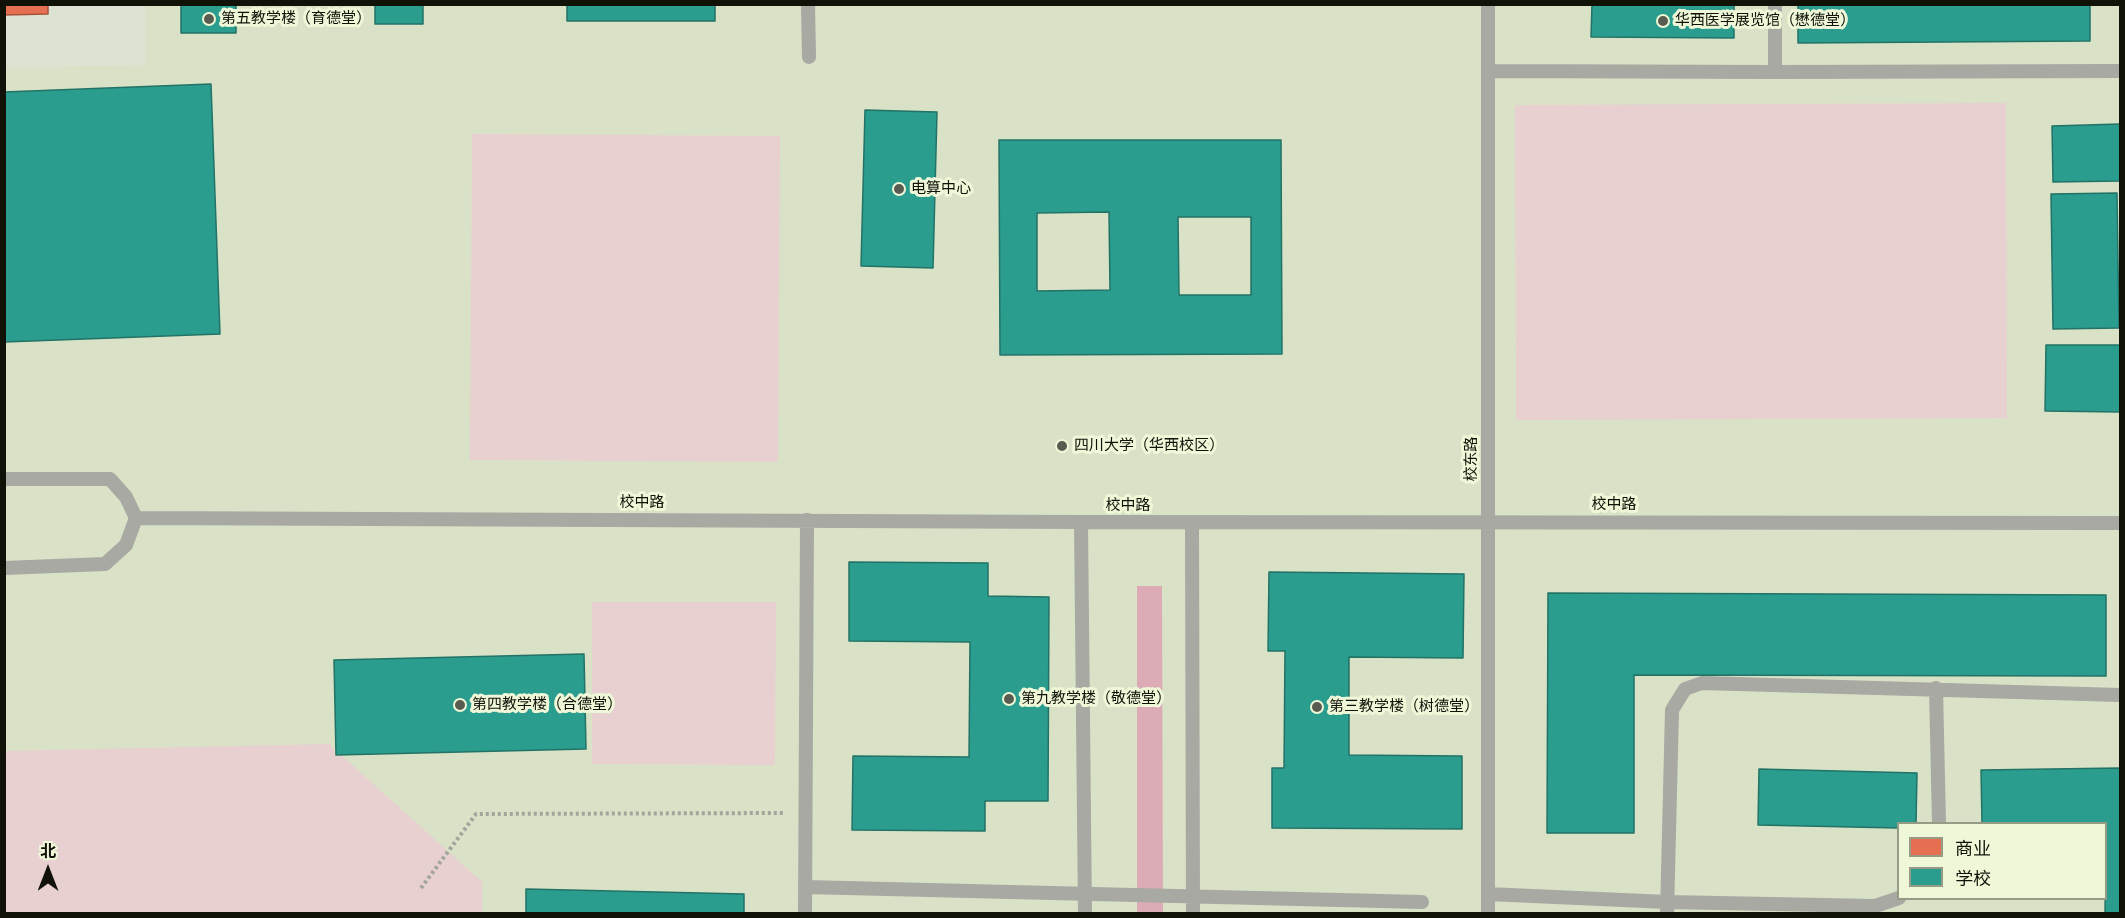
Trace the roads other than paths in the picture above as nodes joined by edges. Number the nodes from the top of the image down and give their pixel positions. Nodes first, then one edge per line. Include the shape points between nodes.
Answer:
1 (808, 4) edge
2 (1488, 4) edge
3 (1775, 4) edge
4 (809, 57) dead end
5 (1488, 71) junction
6 (2121, 71) edge
7 (1775, 72) junction
8 (4, 479) edge
9 (136, 518) junction
10 (807, 520) junction
11 (1488, 521) junction
12 (1081, 522) junction
13 (1191, 522) junction
14 (2121, 523) edge
15 (4, 568) edge
16 (1936, 688) junction
17 (2121, 695) edge
18 (1939, 822) edge
19 (805, 887) junction
20 (1085, 894) junction
21 (1488, 894) junction
22 (1193, 897) junction
23 (1897, 899) edge
24 (1422, 902) dead end
25 (1667, 908) edge
26 (805, 914) edge
27 (1085, 914) edge
28 (1193, 914) edge
29 (1488, 914) edge

1 - 4 lane
2 - 5 lane, 校东路
3 - 7 lane
5 - 7 lane
5 - 11 lane, 校东路
6 - 7 lane
8 - 9 lane via 110,479 126,497
9 - 10 lane, 校中路
9 - 15 lane via 126,545 105,564
10 - 12 lane, 校中路
10 - 19 lane
11 - 13 lane, 校中路
11 - 14 lane, 校中路
11 - 21 lane, 校东路
12 - 13 lane, 校中路
12 - 20 lane
13 - 22 lane
16 - 17 lane
16 - 18 lane
16 - 25 lane via 1702,683 1685,689 1672,710
19 - 20 lane
19 - 26 lane
20 - 22 lane
20 - 27 lane
21 - 25 lane
21 - 29 lane, 校东路
22 - 24 lane
22 - 28 lane
23 - 25 lane via 1875,906

